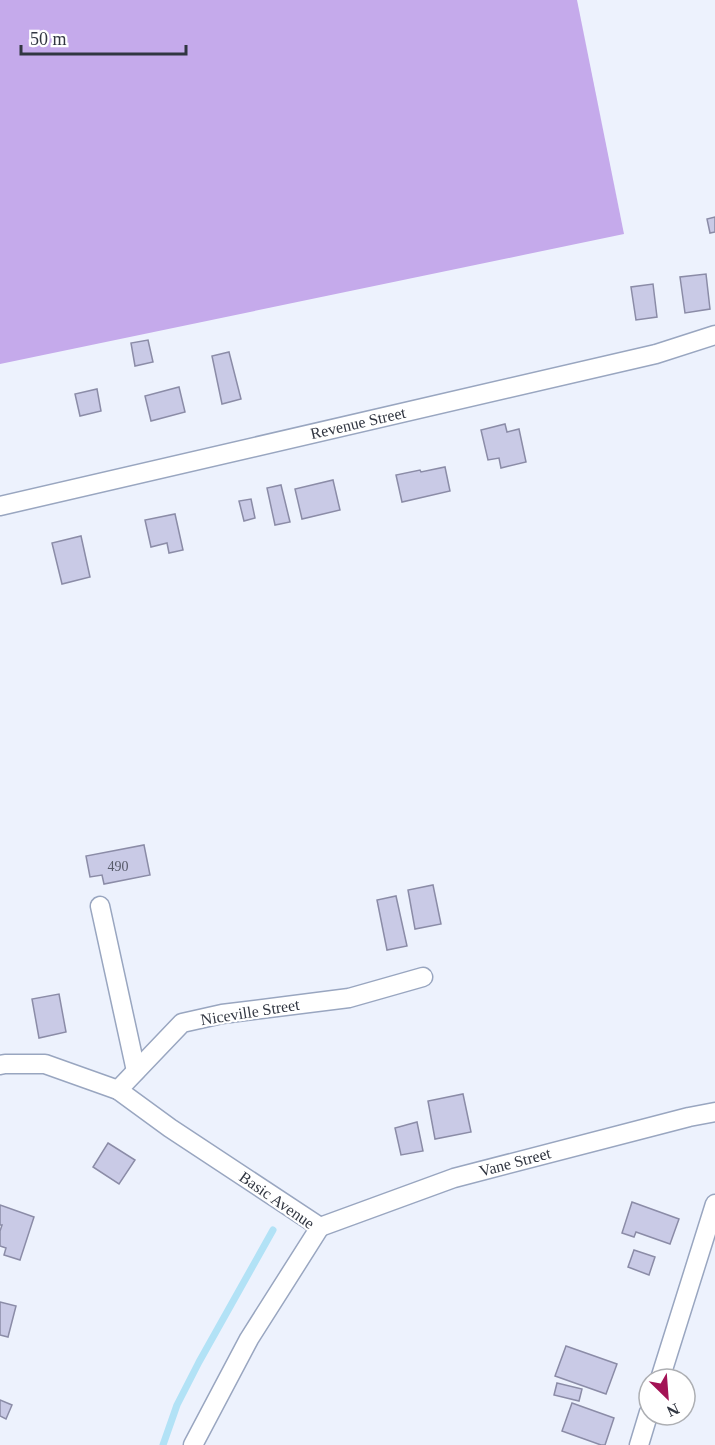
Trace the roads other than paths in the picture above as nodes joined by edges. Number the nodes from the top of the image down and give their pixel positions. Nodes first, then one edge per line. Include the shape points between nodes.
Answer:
1 (715, 335) edge
2 (0, 506) edge
3 (100, 906) dead end
4 (423, 977) dead end
5 (2, 1069) edge
6 (136, 1071) junction
7 (118, 1090) junction
8 (715, 1112) edge
9 (715, 1204) edge
10 (320, 1227) junction
11 (664, 1367) edge
12 (644, 1427) edge
13 (193, 1445) edge
14 (639, 1445) edge

1 - 2 street, Revenue Street via 656,354
3 - 6 street
4 - 6 street, Niceville Street via 349,998 182,1023
5 - 7 street via 45,1064
6 - 7 street, Niceville Street
7 - 10 street, Basic Avenue
8 - 10 street, Vane Street via 454,1178
9 - 11 street
10 - 13 street, Basic Avenue via 249,1339
12 - 14 street

